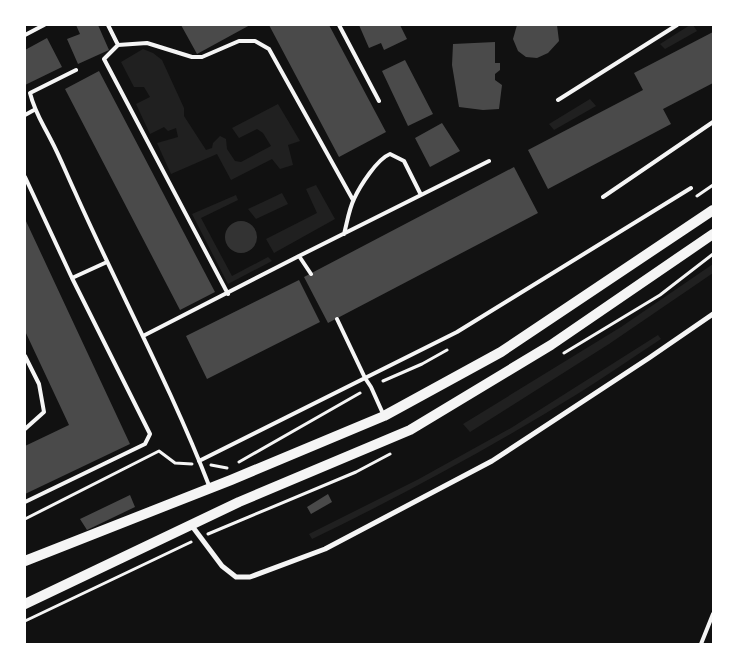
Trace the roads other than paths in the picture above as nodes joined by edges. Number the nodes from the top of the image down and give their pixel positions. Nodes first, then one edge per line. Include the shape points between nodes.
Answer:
1 (44, 25) edge
2 (108, 25) edge
3 (339, 25) edge
4 (677, 25) edge
5 (25, 35) edge
6 (118, 45) junction
7 (76, 70) dead end
8 (558, 100) dead end
9 (379, 101) dead end
10 (34, 110) junction
11 (25, 115) edge
12 (713, 122) edge
13 (489, 161) dead end
14 (25, 177) edge
15 (691, 188) dead end
16 (421, 195) junction
17 (603, 197) dead end
18 (353, 200) junction
19 (713, 210) edge
20 (344, 234) junction
21 (713, 234) edge
22 (299, 256) junction
23 (107, 262) junction
24 (311, 274) dead end
25 (72, 278) junction
26 (228, 294) junction
27 (713, 314) edge
28 (337, 319) dead end
29 (143, 336) junction
30 (25, 356) edge
31 (365, 378) junction
32 (384, 416) junction
33 (25, 429) edge
34 (199, 461) junction
35 (210, 488) junction
36 (25, 502) edge
37 (192, 526) junction
38 (25, 561) edge
39 (25, 604) edge
40 (713, 614) edge
41 (701, 644) edge

1 - 5 lane
2 - 6 lane
3 - 9 lane
4 - 8 lane
6 - 18 lane via 147,43 192,57 202,57 239,41 255,41 269,49
6 - 26 lane via 104,59
7 - 10 lane via 30,92
10 - 11 lane
10 - 23 lane
12 - 17 lane
13 - 16 lane
14 - 25 lane
15 - 31 lane via 457,332
16 - 18 lane via 404,161 390,154 375,167
16 - 20 lane
18 - 20 lane
19 - 32 main road via 501,352
20 - 22 lane
21 - 37 main road via 551,346 410,430 239,502
22 - 24 lane
22 - 26 lane
23 - 25 lane
23 - 29 lane
25 - 36 lane via 150,434 145,444
26 - 29 lane
27 - 37 street via 492,461 325,549 250,577 236,577 222,566
28 - 31 lane
29 - 34 lane
30 - 33 lane via 39,384 44,412
31 - 32 lane
31 - 34 lane
32 - 35 main road
34 - 35 lane
35 - 38 main road
37 - 39 main road
40 - 41 lane

